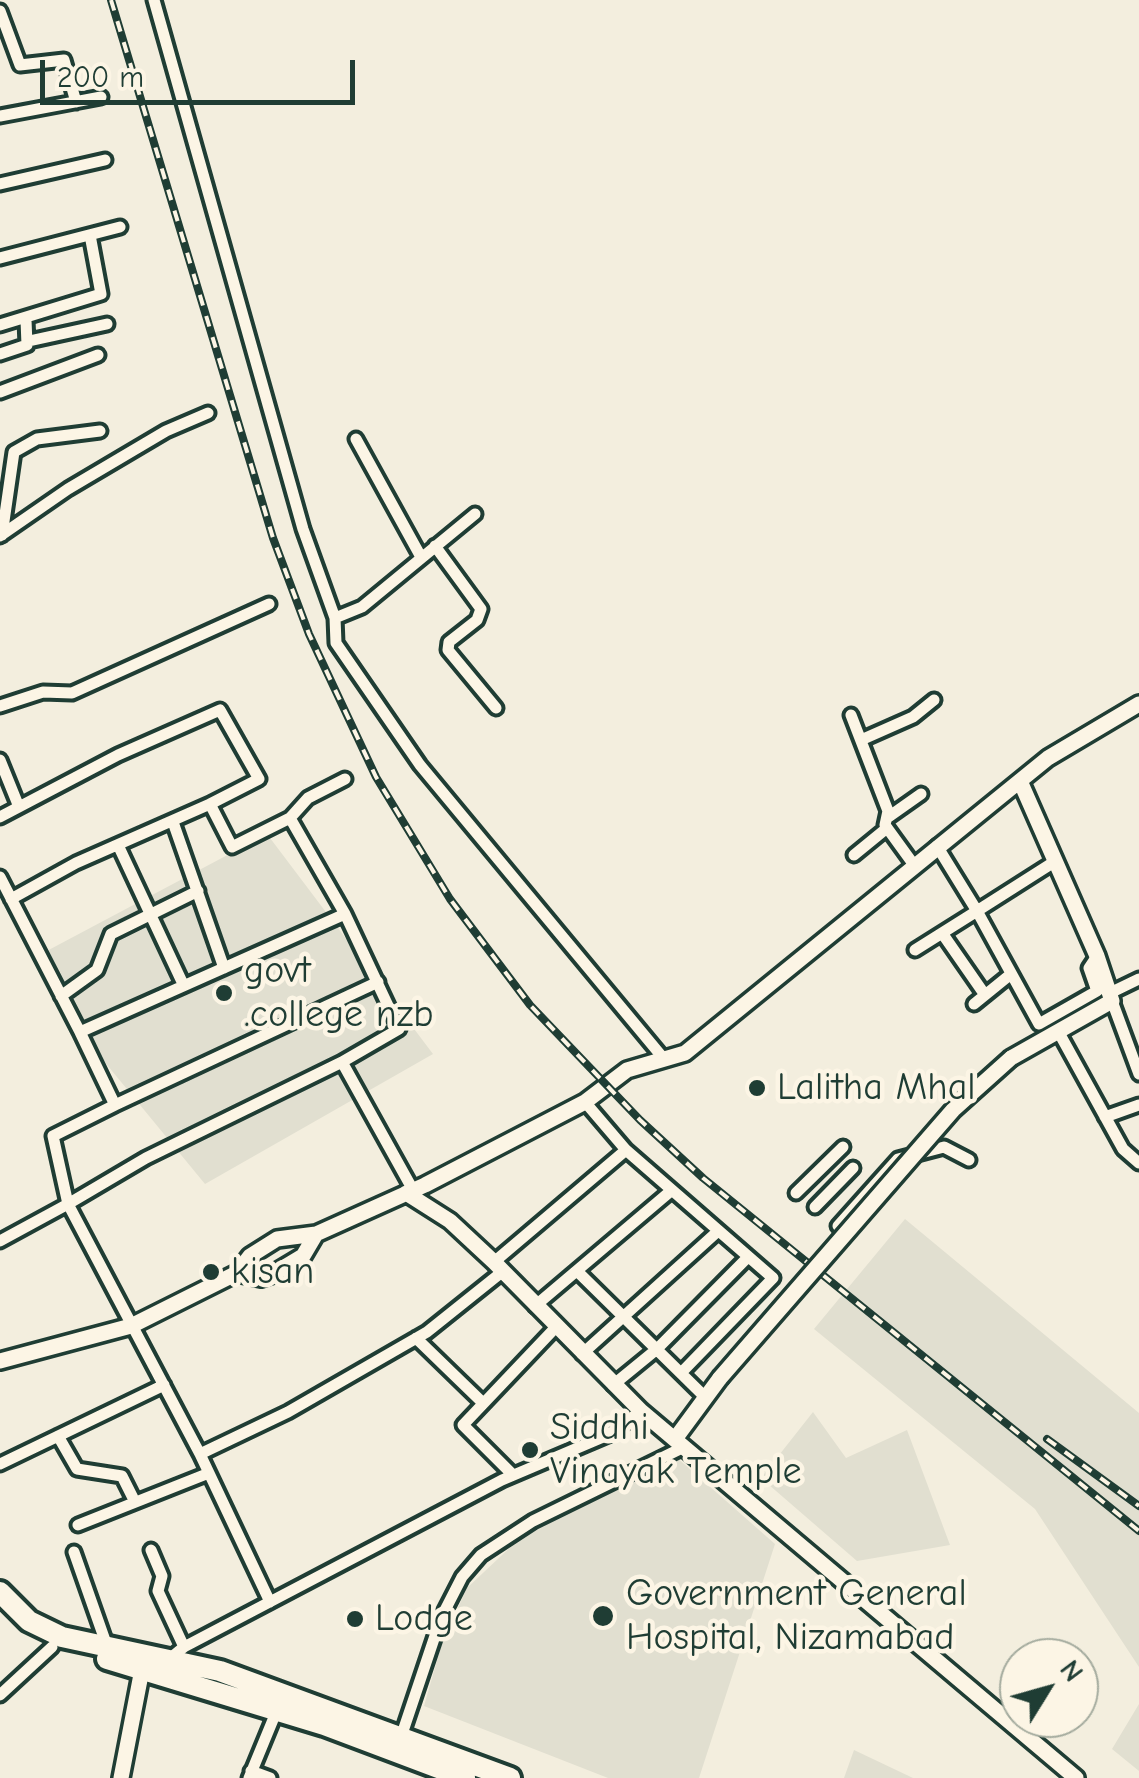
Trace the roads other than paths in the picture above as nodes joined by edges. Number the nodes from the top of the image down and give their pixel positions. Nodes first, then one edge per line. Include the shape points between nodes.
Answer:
1 (154, 0) edge
2 (0, 11) edge
3 (101, 96) dead end
4 (76, 102) junction
5 (0, 116) edge
6 (105, 160) dead end
7 (0, 184) edge
8 (120, 227) dead end
9 (90, 235) junction
10 (0, 258) edge
11 (26, 320) junction
12 (107, 324) dead end
13 (0, 325) edge
14 (29, 341) junction
15 (0, 354) edge
16 (98, 355) dead end
17 (0, 392) edge
18 (208, 412) dead end
19 (100, 431) dead end
20 (356, 439) dead end
21 (2, 490) edge
22 (475, 514) dead end
23 (1, 536) edge
24 (435, 546) junction
25 (422, 557) junction
26 (269, 604) dead end
27 (335, 618) junction
28 (934, 700) dead end
29 (1139, 704) edge
30 (0, 706) edge
31 (496, 708) dead end
32 (852, 715) dead end
33 (861, 740) junction
34 (0, 760) edge
35 (345, 779) dead end
36 (1020, 781) junction
37 (922, 794) dead end
38 (210, 804) junction
39 (19, 806) junction
40 (0, 817) edge
41 (290, 818) junction
42 (172, 822) junction
43 (887, 823) junction
44 (118, 845) junction
45 (937, 846) junction
46 (854, 855) dead end
47 (1054, 862) junction
48 (914, 865) junction
49 (0, 877) edge
50 (198, 890) junction
51 (11, 899) junction
52 (977, 911) junction
53 (152, 912) junction
54 (345, 914) junction
55 (942, 932) junction
56 (915, 950) dead end
57 (1097, 956) junction
58 (224, 968) junction
59 (1011, 974) junction
60 (1139, 979) edge
61 (378, 982) junction
62 (183, 984) junction
63 (985, 995) junction
64 (61, 996) junction
65 (1111, 996) junction
66 (974, 1004) dead end
67 (1058, 1031) junction
68 (80, 1032) junction
69 (664, 1059) junction
70 (342, 1062) junction
71 (1139, 1074) edge
72 (585, 1102) junction
73 (115, 1104) junction
74 (1139, 1105) edge
75 (1105, 1117) junction
76 (843, 1147) dead end
77 (626, 1150) junction
78 (969, 1160) dead end
79 (1139, 1163) edge
80 (853, 1168) dead end
81 (672, 1190) junction
82 (410, 1191) junction
83 (796, 1193) dead end
84 (68, 1204) junction
85 (816, 1208) dead end
86 (838, 1226) dead end
87 (717, 1232) junction
88 (316, 1234) junction
89 (0, 1240) edge
90 (748, 1257) junction
91 (498, 1267) junction
92 (577, 1271) junction
93 (238, 1273) junction
94 (535, 1306) junction
95 (623, 1316) junction
96 (131, 1326) junction
97 (556, 1327) junction
98 (416, 1338) junction
99 (657, 1349) junction
100 (582, 1354) junction
101 (0, 1361) edge
102 (681, 1373) junction
103 (164, 1385) junction
104 (613, 1385) junction
105 (706, 1396) junction
106 (484, 1403) junction
107 (641, 1411) junction
108 (58, 1436) junction
109 (679, 1443) junction
110 (200, 1454) junction
111 (0, 1464) edge
112 (209, 1473) junction
113 (512, 1475) junction
114 (135, 1502) junction
115 (78, 1525) dead end
116 (151, 1550) dead end
117 (74, 1552) dead end
118 (0, 1592) edge
119 (270, 1602) junction
120 (0, 1609) edge
121 (107, 1646) junction
122 (52, 1647) junction
123 (160, 1659) junction
124 (0, 1695) edge
125 (277, 1710) junction
126 (400, 1737) junction
127 (250, 1774) edge
128 (120, 1778) edge
129 (270, 1778) edge
130 (465, 1778) edge
131 (510, 1778) edge
132 (1076, 1778) edge

1 - 27 street via 303,528
2 - 4 street via 20,65 64,60
3 - 4 street
4 - 5 street
6 - 7 street
8 - 9 street
9 - 10 street
9 - 11 street via 101,294
11 - 13 street
11 - 14 street
12 - 14 street
14 - 15 street
16 - 17 street
18 - 23 street via 84,480
19 - 21 street via 20,446
20 - 25 street
21 - 23 street
22 - 24 street
24 - 25 street
24 - 31 street via 481,609 448,642 448,650
25 - 27 street via 362,607
26 - 30 street via 72,693 42,692
27 - 69 street via 339,650 420,766
28 - 33 street
29 - 36 main road via 1083,734
32 - 33 street
33 - 43 street
34 - 39 street
35 - 41 street via 308,798
36 - 45 main road
36 - 47 main road
37 - 43 street
38 - 39 street via 259,779 220,710
38 - 41 street via 232,847
38 - 42 street
39 - 40 street
41 - 54 street
42 - 44 street
42 - 50 street
43 - 46 street
43 - 48 street
44 - 51 street
44 - 53 street
45 - 48 main road
45 - 52 street
47 - 52 street
47 - 57 main road
48 - 69 main road via 685,1053
49 - 51 street
50 - 53 street
50 - 58 street
51 - 64 street
52 - 55 street
52 - 59 street
53 - 62 street
53 - 64 street via 111,934 97,970
54 - 58 street
54 - 61 street
55 - 56 street
55 - 63 street
57 - 59 street via 1090,968 1097,991 1041,1024
57 - 65 main road
58 - 62 street
59 - 63 street
60 - 65 street
61 - 70 street via 398,1032
61 - 73 street
62 - 68 street
63 - 66 street
64 - 68 street
65 - 67 main road
65 - 71 street
67 - 75 street
67 - 105 main road, bridge via 1011,1058 953,1110
68 - 73 street
69 - 72 main road via 627,1070
70 - 82 street
70 - 84 street
72 - 77 street
72 - 82 main road
73 - 84 street via 53,1136
74 - 75 street
75 - 79 street via 1122,1150
76 - 83 street
77 - 81 street
77 - 91 street
78 - 86 street via 944,1146 898,1159
80 - 85 street
81 - 87 street
81 - 92 street
82 - 88 main road
82 - 91 main road
84 - 89 street
84 - 96 street
87 - 90 street
87 - 95 street
88 - 93 main road via 277,1239
88 - 93 main road via 293,1264 260,1278
90 - 99 street
90 - 102 street via 773,1278
91 - 94 main road
91 - 98 street
92 - 94 street
92 - 95 street
93 - 96 main road
94 - 97 main road
95 - 99 street
95 - 100 street
96 - 101 main road
96 - 103 street
97 - 100 main road
97 - 106 street
98 - 106 street
98 - 110 street
99 - 102 street
99 - 104 street
100 - 104 main road
102 - 105 street
103 - 108 street
103 - 110 street
104 - 107 main road
105 - 109 main road
106 - 113 street via 463,1425
107 - 109 main road
107 - 113 street via 608,1435
108 - 111 street
108 - 114 street via 77,1469 122,1476
109 - 126 street via 481,1555 442,1618
109 - 132 main road
110 - 112 street
112 - 114 street
112 - 119 street
113 - 119 street
114 - 115 street
116 - 123 street via 162,1576
117 - 121 street
118 - 121 highway via 43,1630
119 - 123 street
120 - 122 highway
121 - 123 highway
122 - 123 highway
122 - 124 street
123 - 125 highway
123 - 126 highway
123 - 128 main road
125 - 127 street
125 - 130 highway
126 - 131 highway
127 - 129 street

